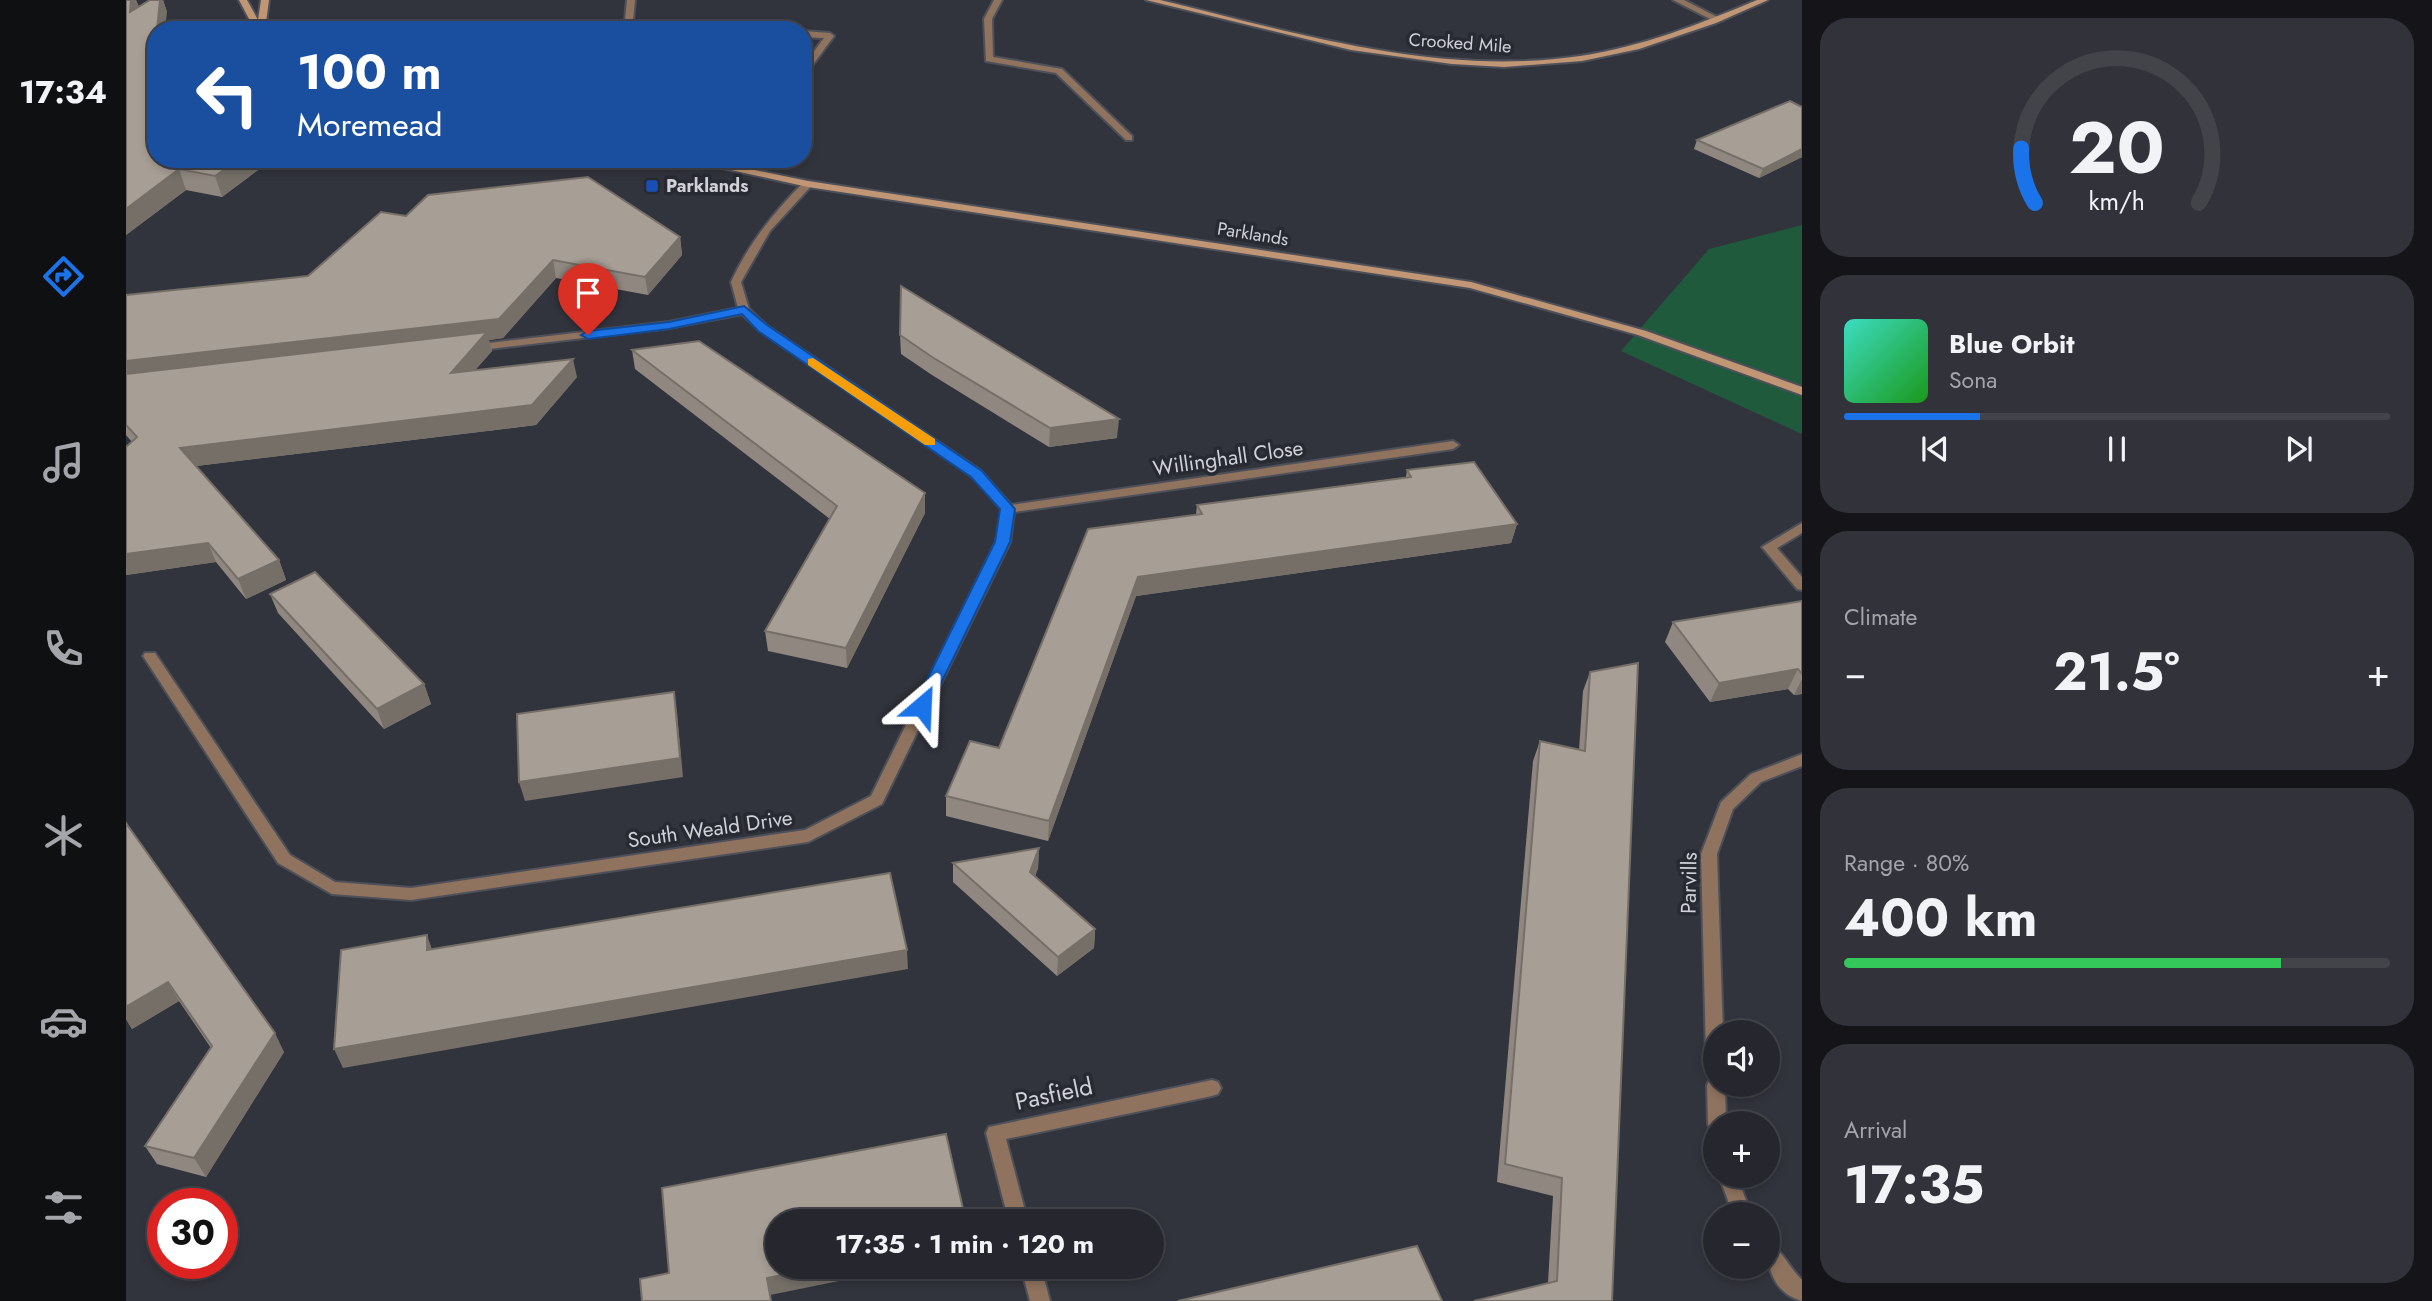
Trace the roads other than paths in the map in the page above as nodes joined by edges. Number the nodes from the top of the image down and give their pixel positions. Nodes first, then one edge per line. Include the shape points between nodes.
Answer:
1 (243, 0) edge
2 (265, 0) edge
3 (631, 0) edge
4 (998, 0) edge
5 (1150, 0) edge
6 (1677, 0) edge
7 (1763, 0) edge
8 (1719, 20) junction
9 (255, 21) edge
10 (262, 21) edge
11 (629, 21) edge
12 (812, 35) edge
13 (812, 60) edge
14 (1129, 138) dead end
15 (730, 168) edge
16 (808, 184) junction
17 (744, 310) junction
18 (466, 349) edge
19 (1802, 391) edge
20 (1453, 444) dead end
21 (1008, 509) junction
22 (1802, 527) edge
23 (1802, 586) edge
24 (150, 656) dead end
25 (1802, 760) edge
26 (1714, 1020) edge
27 (1212, 1088) dead end
28 (1015, 1209) edge
29 (1780, 1272) edge
30 (1034, 1279) edge
31 (1802, 1293) edge
32 (1040, 1301) edge

1 - 9 street
2 - 10 street
3 - 11 street
4 - 14 street via 988,19 989,59 1059,71
5 - 8 street, Crooked Mile via 1358,48 1501,64 1597,55 1674,37
6 - 8 street
7 - 8 street, Crooked Mile
12 - 13 street via 830,36
15 - 16 street, Parklands
16 - 17 street via 777,212 751,250 736,282
16 - 19 street, Parklands via 1471,285 1643,333
17 - 18 street via 669,326
17 - 21 street via 763,328 976,474
20 - 21 street, Willinghall Close
21 - 24 street, South Weald Drive via 1003,542 877,800 808,835 411,894 332,888 284,859
22 - 23 street via 1769,547
25 - 26 street, Parvills via 1756,778 1726,806 1709,854
27 - 28 street, Pasfield via 995,1133
29 - 31 street
30 - 32 street

